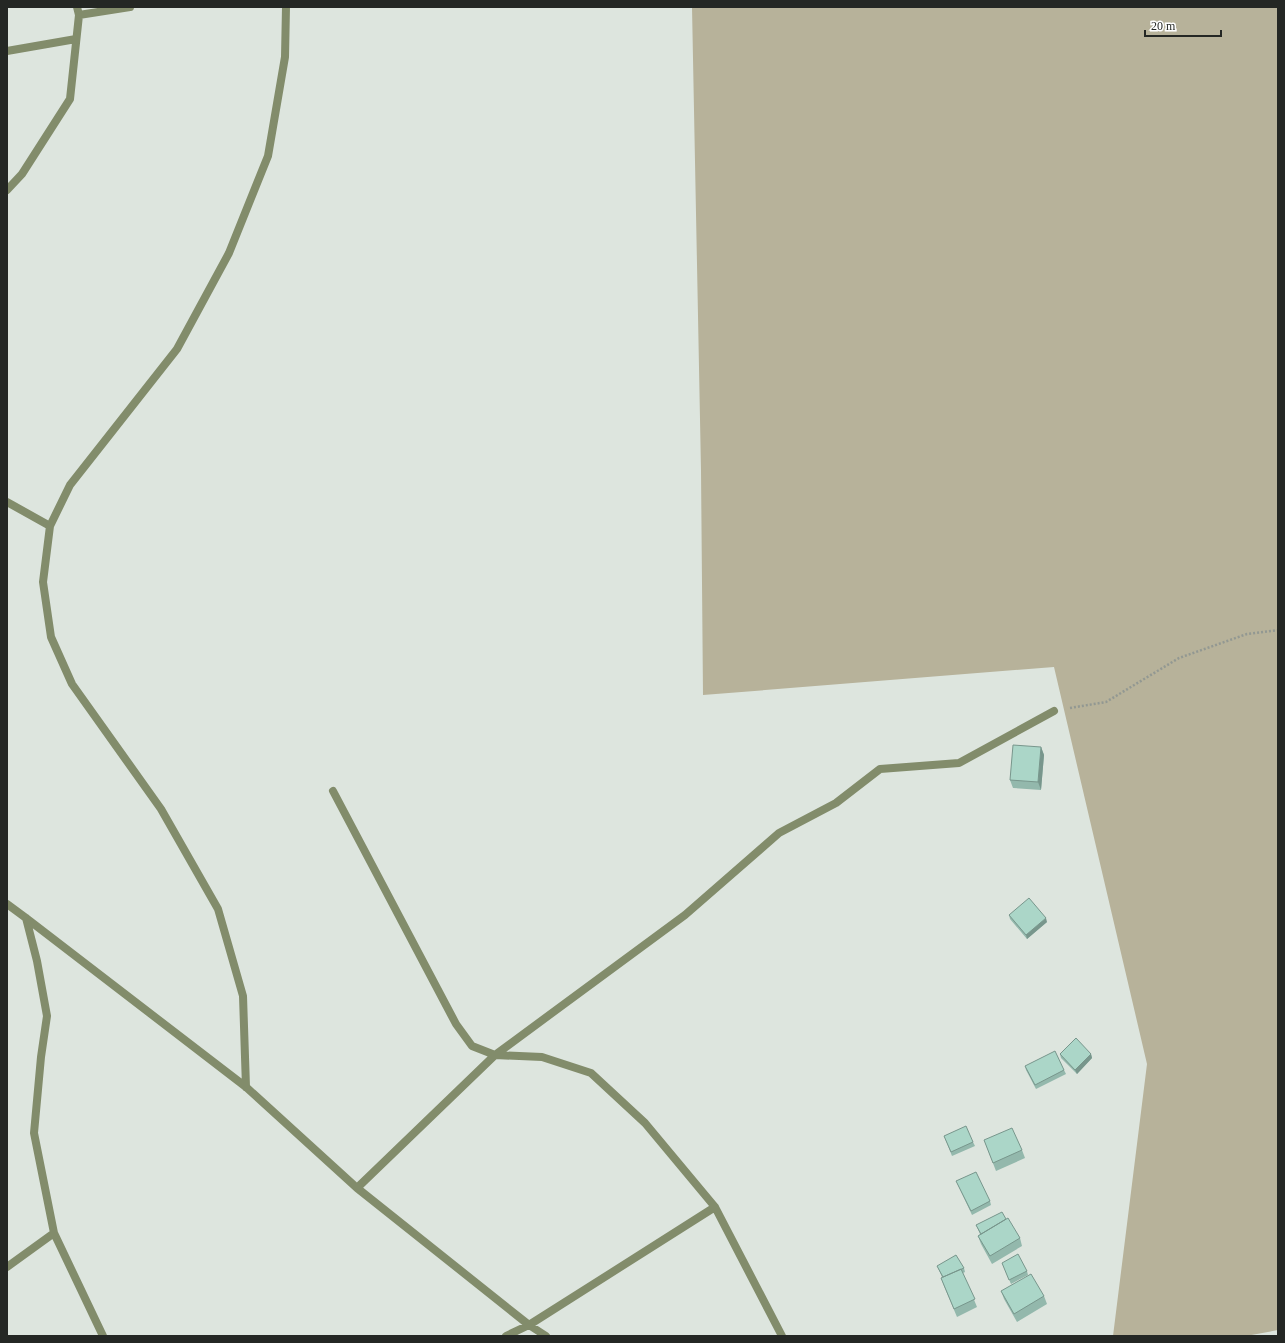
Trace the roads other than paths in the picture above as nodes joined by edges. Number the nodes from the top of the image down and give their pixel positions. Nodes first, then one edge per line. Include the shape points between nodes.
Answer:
1 (130, 7) edge
2 (286, 7) edge
3 (78, 11) edge
4 (76, 39) junction
5 (7, 51) edge
6 (7, 190) edge
7 (7, 502) edge
8 (50, 526) junction
9 (1054, 711) road end
10 (333, 791) dead end
11 (7, 904) edge
12 (26, 918) junction
13 (495, 1055) junction
14 (246, 1087) junction
15 (357, 1188) junction
16 (715, 1207) junction
17 (54, 1233) junction
18 (7, 1267) edge
19 (529, 1325) junction
20 (103, 1336) edge
21 (506, 1336) edge
22 (534, 1336) edge
23 (546, 1336) edge
24 (782, 1336) edge

1 - 3 street
2 - 8 street via 285,57 268,156 229,253 177,349 70,485
3 - 4 street
4 - 5 street
4 - 6 street via 70,99 22,174
7 - 8 street
8 - 14 street via 43,582 51,637 72,684 161,809 218,909 243,996
9 - 13 street via 958,763 880,768 836,803 779,833 685,915
10 - 13 street via 456,1024 472,1046
11 - 12 street
12 - 14 street
12 - 17 street via 47,1016 34,1133
13 - 15 street
13 - 16 street via 542,1057 591,1073 645,1123
14 - 15 street
15 - 19 street
16 - 19 street
16 - 24 street
17 - 18 street
17 - 20 street
19 - 21 street
19 - 22 street
19 - 23 street

